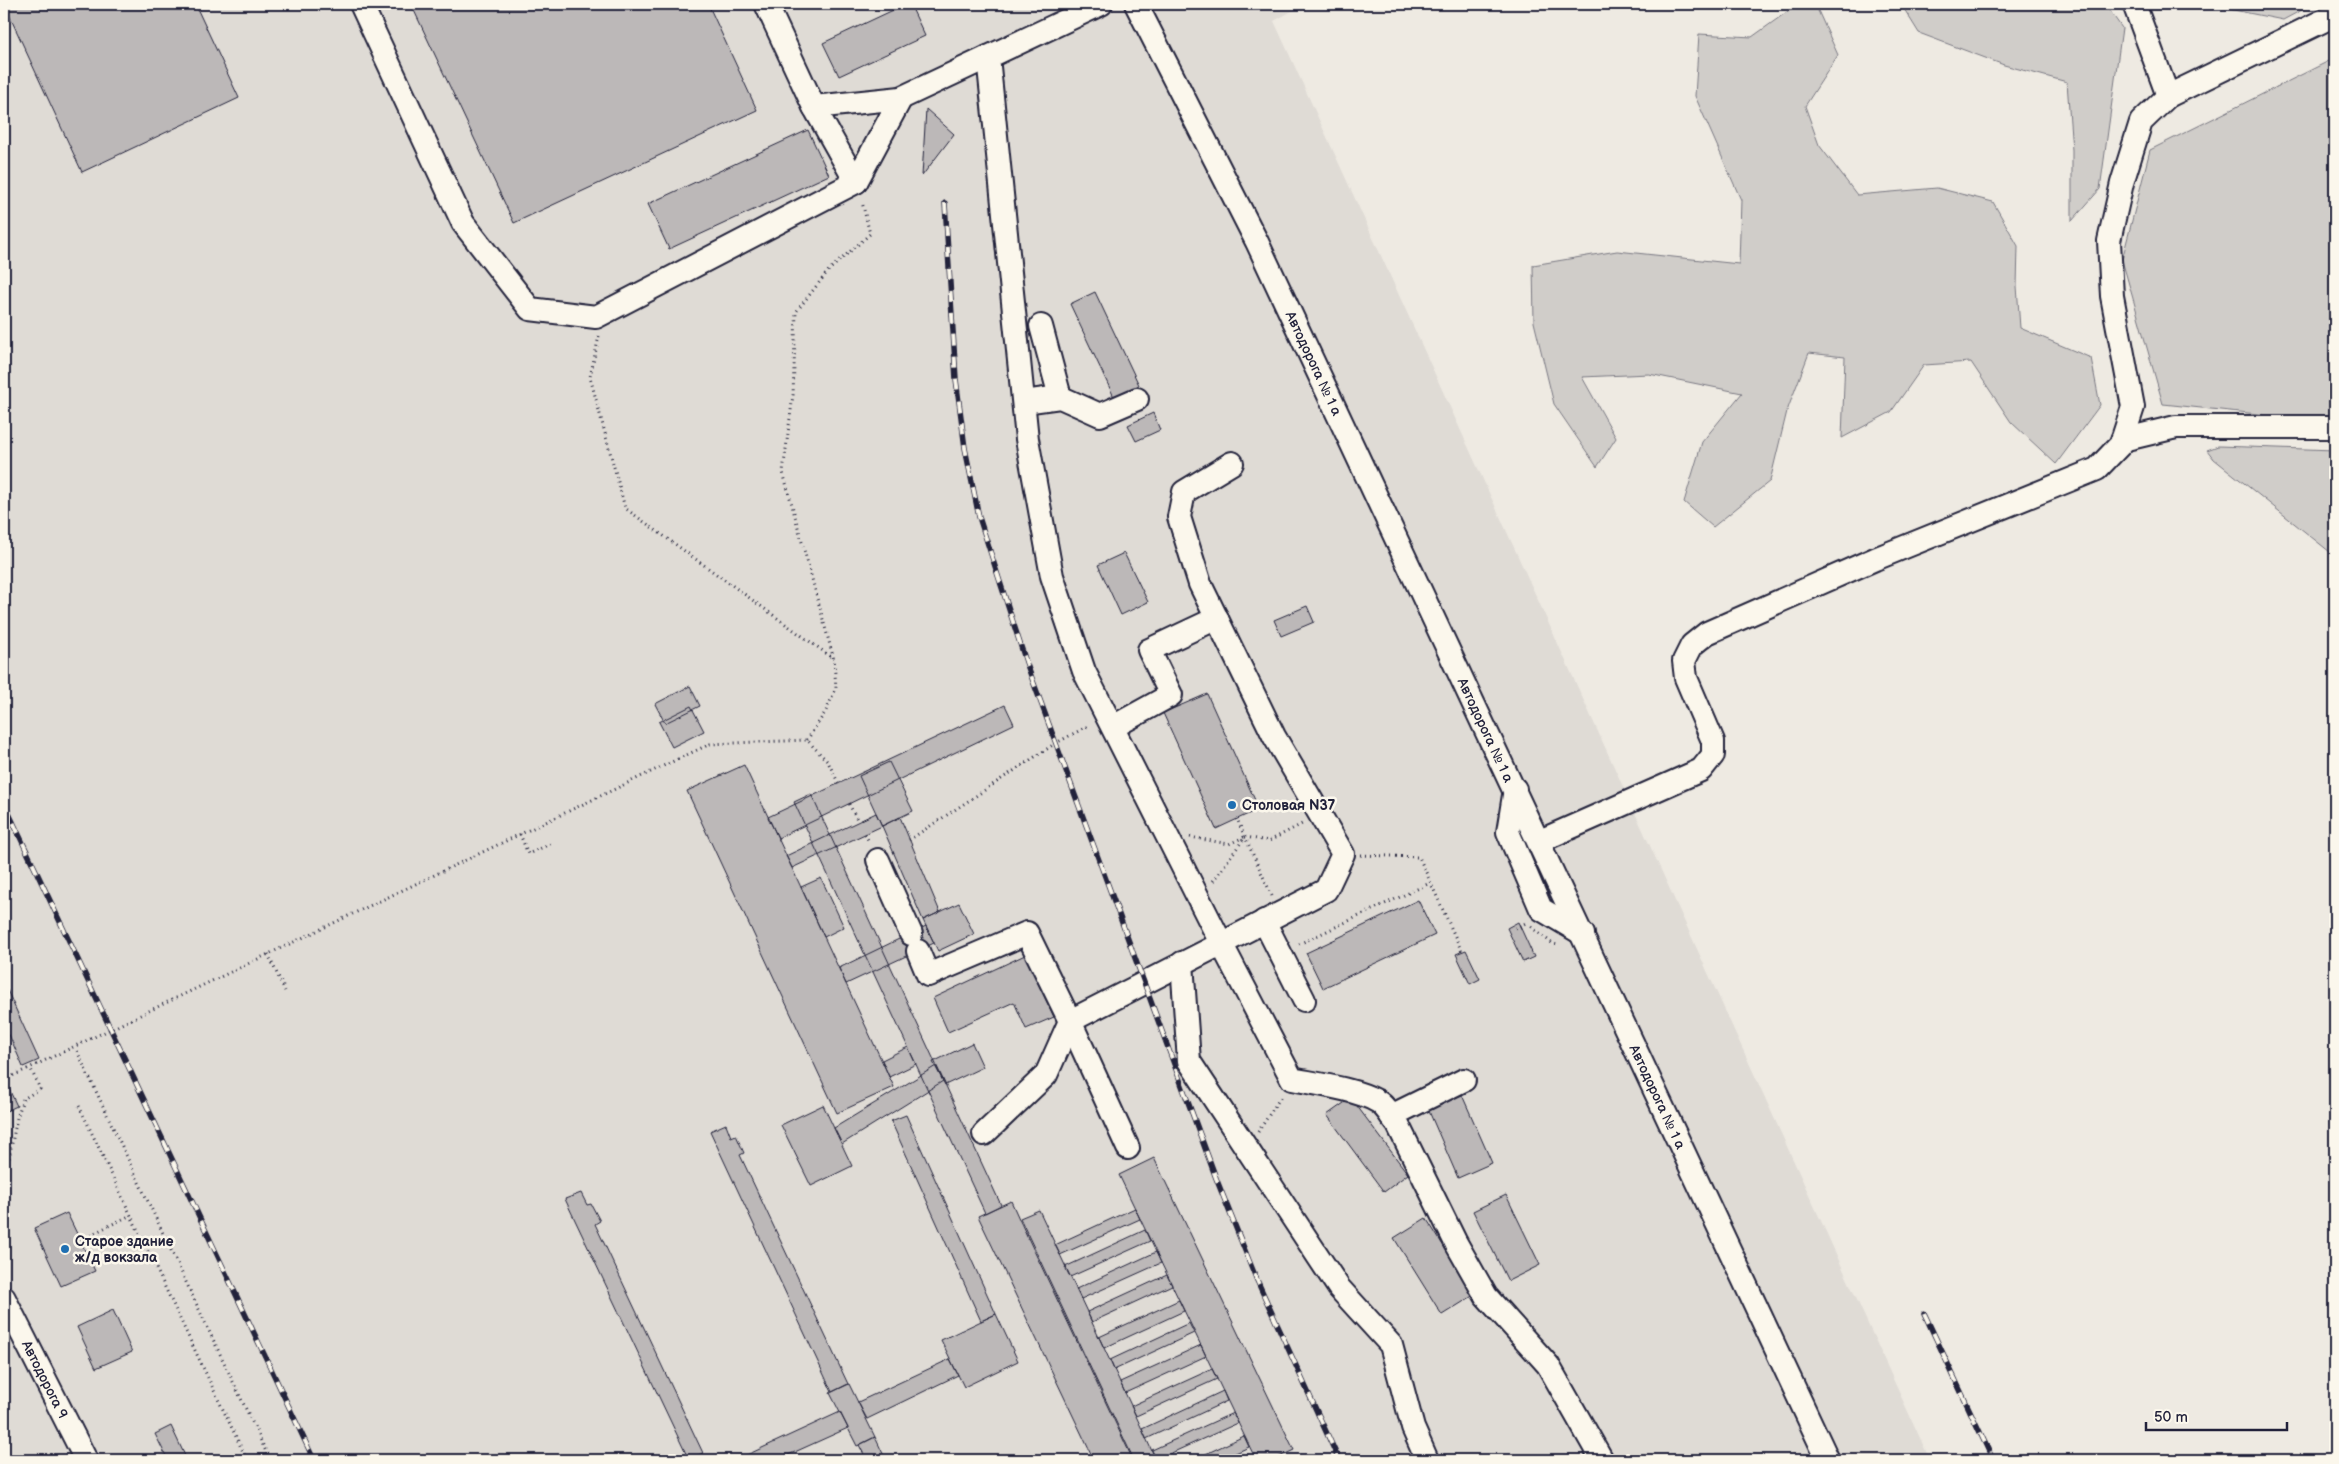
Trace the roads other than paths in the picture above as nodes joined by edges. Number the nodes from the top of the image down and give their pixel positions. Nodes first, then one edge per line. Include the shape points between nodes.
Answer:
1 (361, 4) edge
2 (766, 4) edge
3 (1101, 4) edge
4 (1136, 4) edge
5 (2134, 4) edge
6 (2335, 15) edge
7 (988, 58) junction
8 (2168, 96) junction
9 (901, 98) junction
10 (814, 107) junction
11 (856, 182) junction
12 (1041, 326) dead end
13 (1060, 397) junction
14 (1137, 399) dead end
15 (1024, 402) junction
16 (2335, 427) edge
17 (2122, 440) junction
18 (1232, 463) dead end
19 (1217, 618) junction
20 (1111, 722) junction
21 (1515, 789) junction
22 (1540, 841) junction
23 (878, 860) dead end
24 (1272, 917) junction
25 (1583, 934) junction
26 (1221, 943) junction
27 (1182, 963) junction
28 (1304, 1000) dead end
29 (1070, 1021) junction
30 (1464, 1080) dead end
31 (1391, 1116) junction
32 (984, 1134) dead end
33 (1128, 1148) dead end
34 (4, 1298) edge
35 (86, 1460) edge
36 (1427, 1460) edge
37 (1602, 1460) edge
38 (1828, 1460) edge

1 - 11 street via 463,223 530,309 596,317
2 - 10 street
3 - 7 street
4 - 21 street, Автодорога № 1 а via 1257,242
5 - 8 street
6 - 8 street
7 - 9 street
7 - 15 street
8 - 17 street via 2141,122 2109,241 2112,296 2133,406
9 - 10 street
9 - 11 street
10 - 11 street
12 - 13 street
13 - 14 street via 1100,415
13 - 15 street
15 - 20 street via 1052,576 1084,671
16 - 17 street via 2176,427
17 - 22 street via 2097,469 1874,559 1707,633 1692,645 1684,661 1686,678 1713,741 1713,755 1701,770
18 - 19 street via 1184,492 1179,517 1200,584
19 - 20 street via 1149,650 1171,695
19 - 24 street via 1274,736 1343,854 1326,890
20 - 26 street
21 - 22 street, Автодорога № 1 а
21 - 25 street via 1508,832 1541,910
22 - 25 street, Автодорога № 1 а
23 - 29 street via 928,975 1027,932
24 - 26 street
24 - 28 street via 1280,953
25 - 38 street, Автодорога № 1 а
26 - 27 street
26 - 31 street via 1292,1079 1334,1087 1379,1101
27 - 29 street
27 - 36 street via 1189,1061 1338,1288 1390,1345 1414,1428
29 - 32 street via 1046,1075
29 - 33 street
30 - 31 street
31 - 37 street via 1486,1296 1548,1366
34 - 35 street, Автодорога 9

